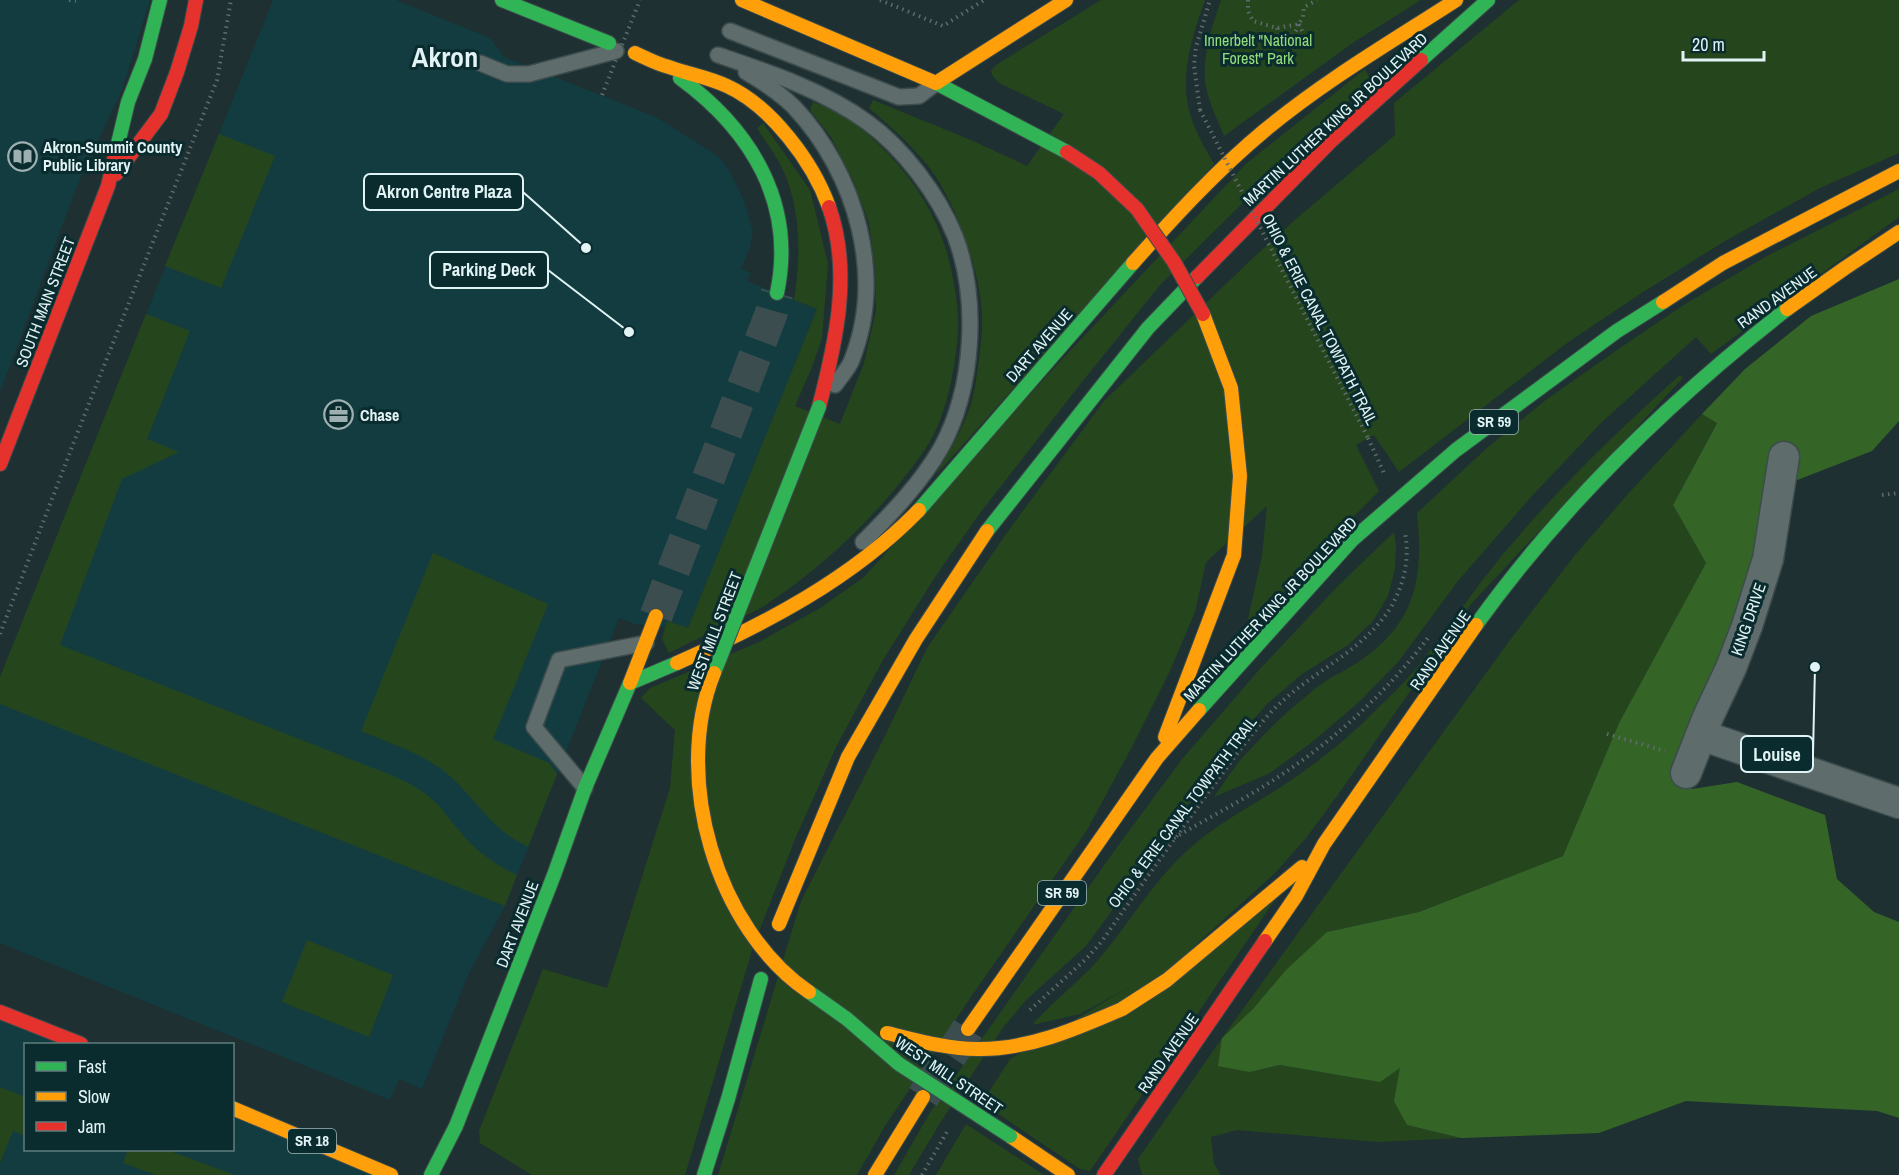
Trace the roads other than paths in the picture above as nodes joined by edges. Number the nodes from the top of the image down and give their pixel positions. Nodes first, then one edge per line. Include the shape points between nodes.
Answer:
1 (160, 0) edge
2 (196, 0) edge
3 (502, 0) edge
4 (742, 0) edge
5 (1066, 0) edge
6 (1456, 0) edge
7 (1488, 0) edge
8 (730, 31) dead end
9 (609, 43) dead end
10 (630, 51) joint
11 (480, 63) dead end
12 (665, 66) junction
13 (507, 74) junction
14 (488, 80) dead end
15 (936, 83) junction
16 (1899, 171) edge
17 (108, 186) junction
18 (1899, 231) edge
19 (777, 293) tunnel mouth
20 (819, 407) junction
21 (1784, 457) dead end
22 (0, 464) edge
23 (809, 596) junction
24 (656, 616) tunnel mouth
25 (646, 642) junction
26 (630, 683) junction
27 (1157, 758) junction
28 (585, 788) junction
29 (1899, 803) edge
30 (1317, 855) junction
31 (778, 924) dead end
32 (761, 979) dead end
33 (0, 1012) edge
34 (846, 1018) junction
35 (968, 1029) tunnel mouth
36 (78, 1043) edge
37 (923, 1097) tunnel mouth
38 (234, 1109) edge
39 (391, 1175) edge
40 (431, 1175) edge
41 (704, 1175) edge
42 (875, 1175) edge
43 (1068, 1175) edge
44 (1104, 1175) edge

1 - 17 main road, SOUTH MAIN STREET via 145,58 128,102
2 - 17 main road, SOUTH MAIN STREET via 180,63 161,114
3 - 9 main road
4 - 15 main road
5 - 15 main road
6 - 23 main road, DART AVENUE via 1290,110 1240,152 1107,291 914,516 871,555
7 - 31 main road, MARTIN LUTHER KING JR BOULEVARD via 1332,140 1222,249 1148,328 1016,492 916,639 848,757
8 - 15 lane via 899,97 919,96
10 - 12 main road, WEST MILL STREET
10 - 13 lane via 529,74
11 - 13 lane
12 - 19 main road via 714,104 761,164 781,230
12 - 20 main road, WEST MILL STREET via 719,82 759,108 789,136 810,165 825,196 836,224 841,257 841,302 831,365
13 - 14 lane
15 - 27 main road, bridge via 1067,152 1099,173 1137,209 1174,262 1206,320 1231,388 1239,476 1234,555
16 - 27 main road, MARTIN LUTHER KING JR BOULEVARD / SR 59 via 1722,263 1617,331 1456,450 1352,540
17 - 22 main road, SOUTH MAIN STREET
18 - 30 main road, RAND AVENUE via 1741,344 1629,444 1512,576
20 - 23 lane via 850,364 862,328 867,288 864,249 853,205 822,142 794,107 718,54 830,99 867,122 898,149 928,186 949,225 965,275 969,305 967,370 960,405 940,449 890,516
20 - 34 main road, WEST MILL STREET, bridge via 706,692 698,764 710,843 724,886 740,917 781,970
21 - 29 street, KING DRIVE via 1768,560 1731,668 1693,756
23 - 26 main road, DART AVENUE via 714,647
24 - 25 main road, DART AVENUE
25 - 26 main road, DART AVENUE
25 - 28 lane via 559,660 534,727
26 - 28 main road, DART AVENUE
27 - 35 main road, MARTIN LUTHER KING JR BOULEVARD / SR 59
28 - 40 main road, DART AVENUE via 456,1126
30 - 34 main road, bridge via 1167,980 1122,1009 1064,1034 1023,1045 978,1049 936,1045
30 - 44 main road, RAND AVENUE via 1296,896
32 - 41 main road
33 - 36 main road
34 - 43 main road, WEST MILL STREET, bridge via 897,1063
37 - 42 main road
38 - 39 main road, SR 18

